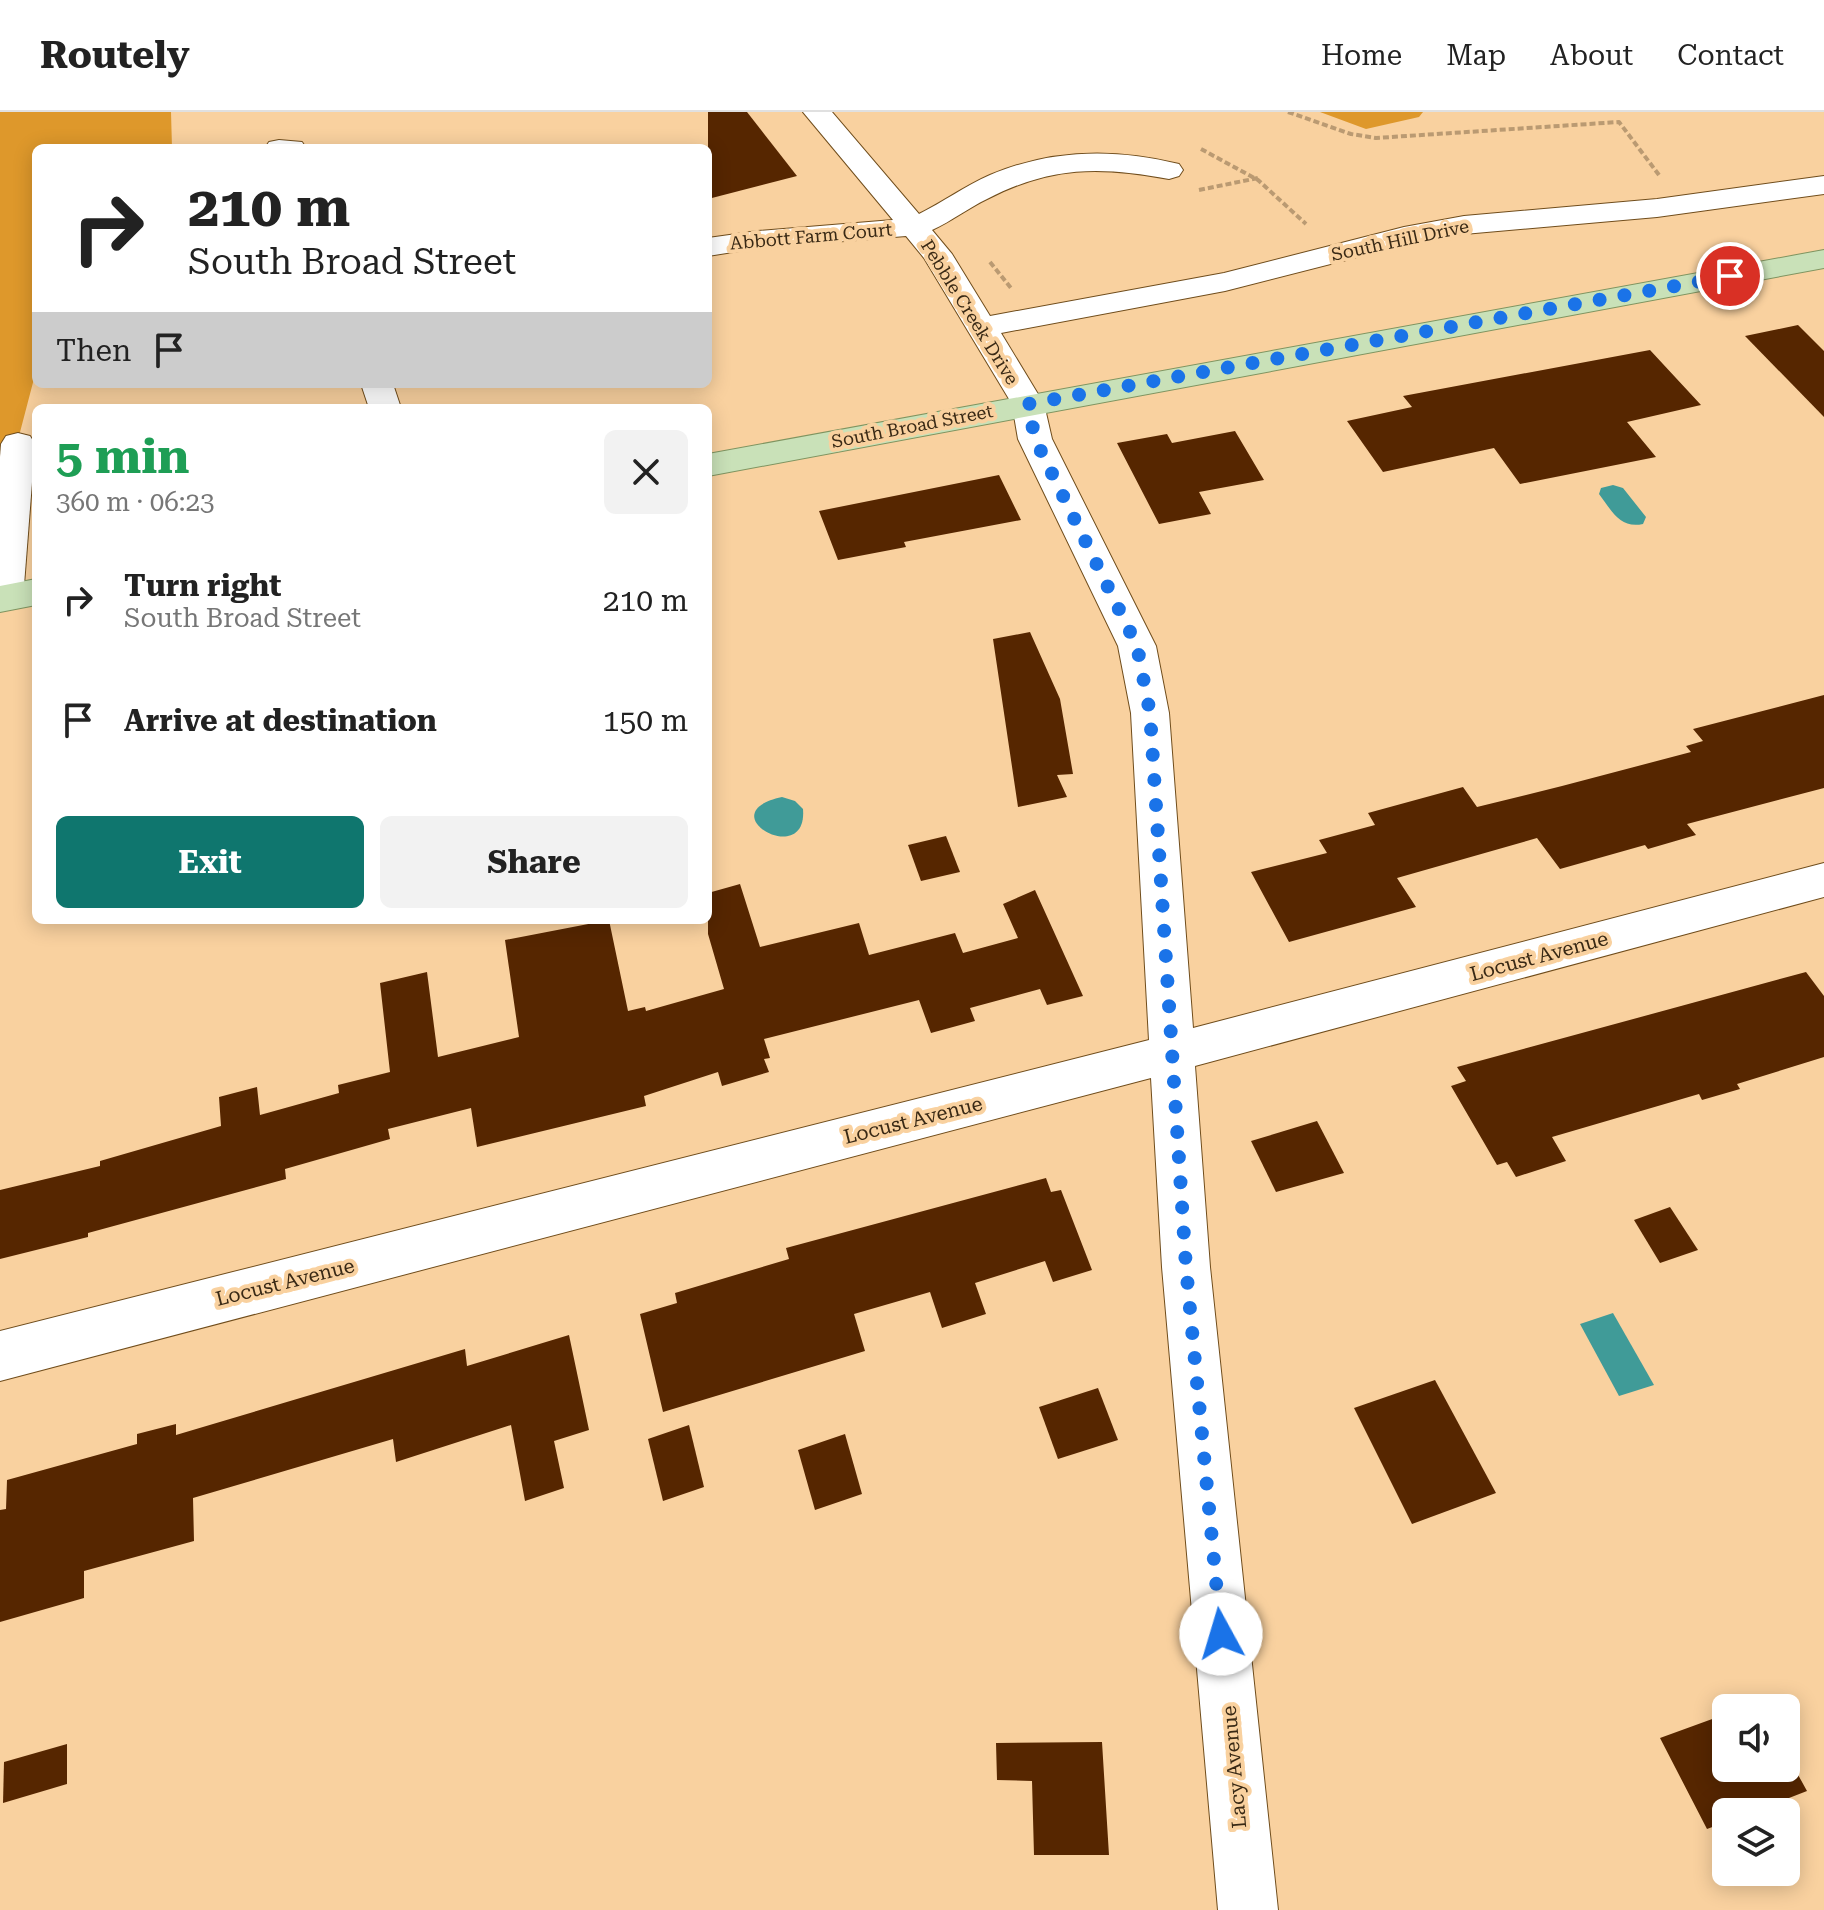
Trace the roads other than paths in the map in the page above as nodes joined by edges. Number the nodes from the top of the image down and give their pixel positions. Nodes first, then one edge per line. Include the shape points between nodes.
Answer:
1 (817, 112) edge
2 (1178, 182) road end
3 (1824, 185) edge
4 (914, 227) junction
5 (712, 246) edge
6 (1824, 259) edge
7 (981, 327) junction
8 (1028, 404) junction
9 (18, 444) dead end
10 (712, 464) edge
11 (14, 597) edge
12 (1824, 880) edge
13 (1173, 1053) junction
14 (0, 1356) edge
15 (1248, 1910) edge

1 - 4 street, Pebble Creek Drive
2 - 4 street via 1096,160 1031,168
3 - 7 street, South Hill Drive via 1657,208 1464,225 1225,282
4 - 5 street, Abbott Farm Court
4 - 7 street, Pebble Creek Drive via 937,254
6 - 8 main road, South Broad Street
7 - 8 street, Pebble Creek Drive
8 - 10 main road, South Broad Street
8 - 13 street, Lacy Avenue via 1035,439 1137,646 1150,713
9 - 11 street
12 - 13 street, Locust Avenue
13 - 14 street, Locust Avenue
13 - 15 street, Lacy Avenue via 1186,1267

